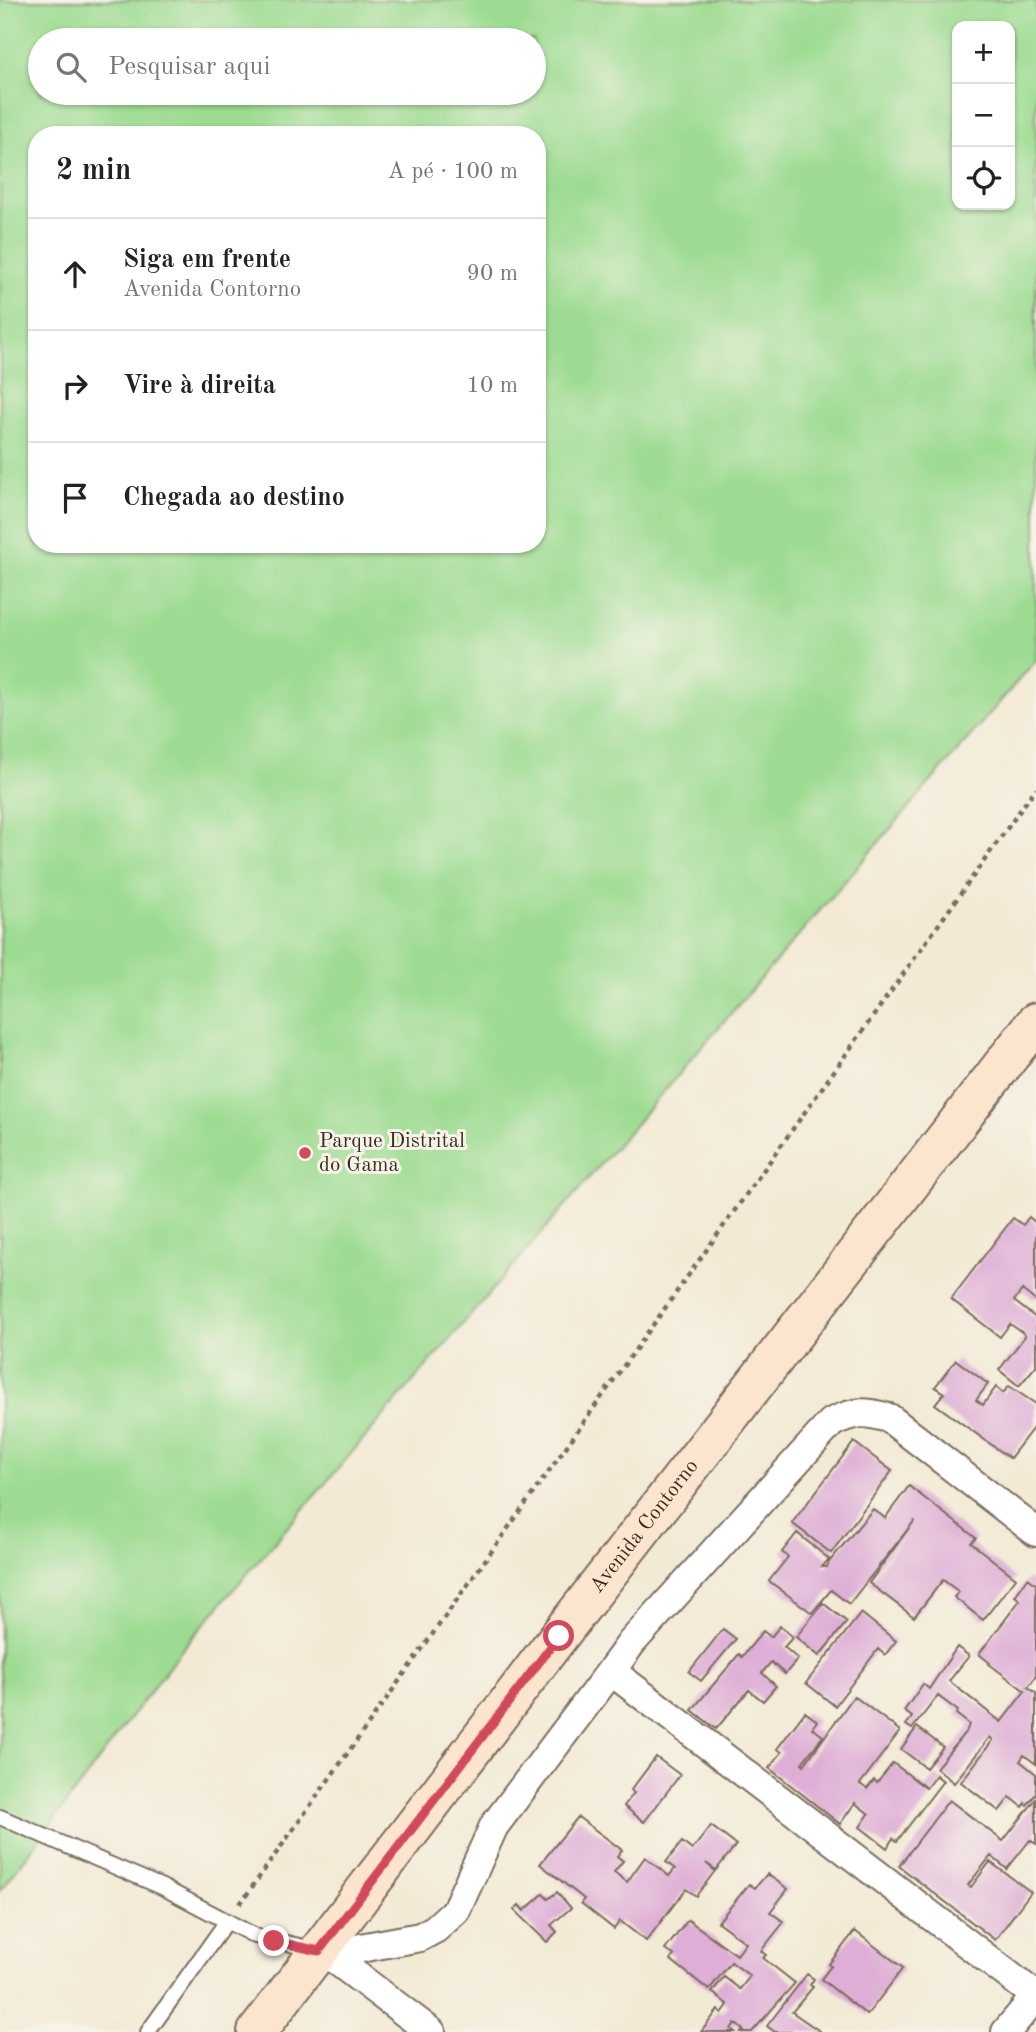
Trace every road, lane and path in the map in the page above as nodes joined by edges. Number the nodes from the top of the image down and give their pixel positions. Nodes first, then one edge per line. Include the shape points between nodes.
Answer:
1 (1036, 788) edge
2 (1036, 1022) edge
3 (1036, 1532) edge
4 (611, 1671) junction
5 (0, 1817) edge
6 (227, 1921) junction
7 (323, 1953) junction
8 (1036, 1996) edge
9 (148, 2032) edge
10 (257, 2032) edge
11 (431, 2032) edge
12 (1006, 2032) edge

1 - 6 path
2 - 7 main road, Avenida Contorno via 568,1625
3 - 4 street via 889,1418 867,1411 849,1414 832,1422 632,1642
4 - 7 street via 494,1826 456,1909 420,1937
4 - 8 street
5 - 6 lane via 162,1887
6 - 7 lane via 255,1936
6 - 9 lane
7 - 10 main road, Avenida Contorno
7 - 11 street
8 - 12 street

